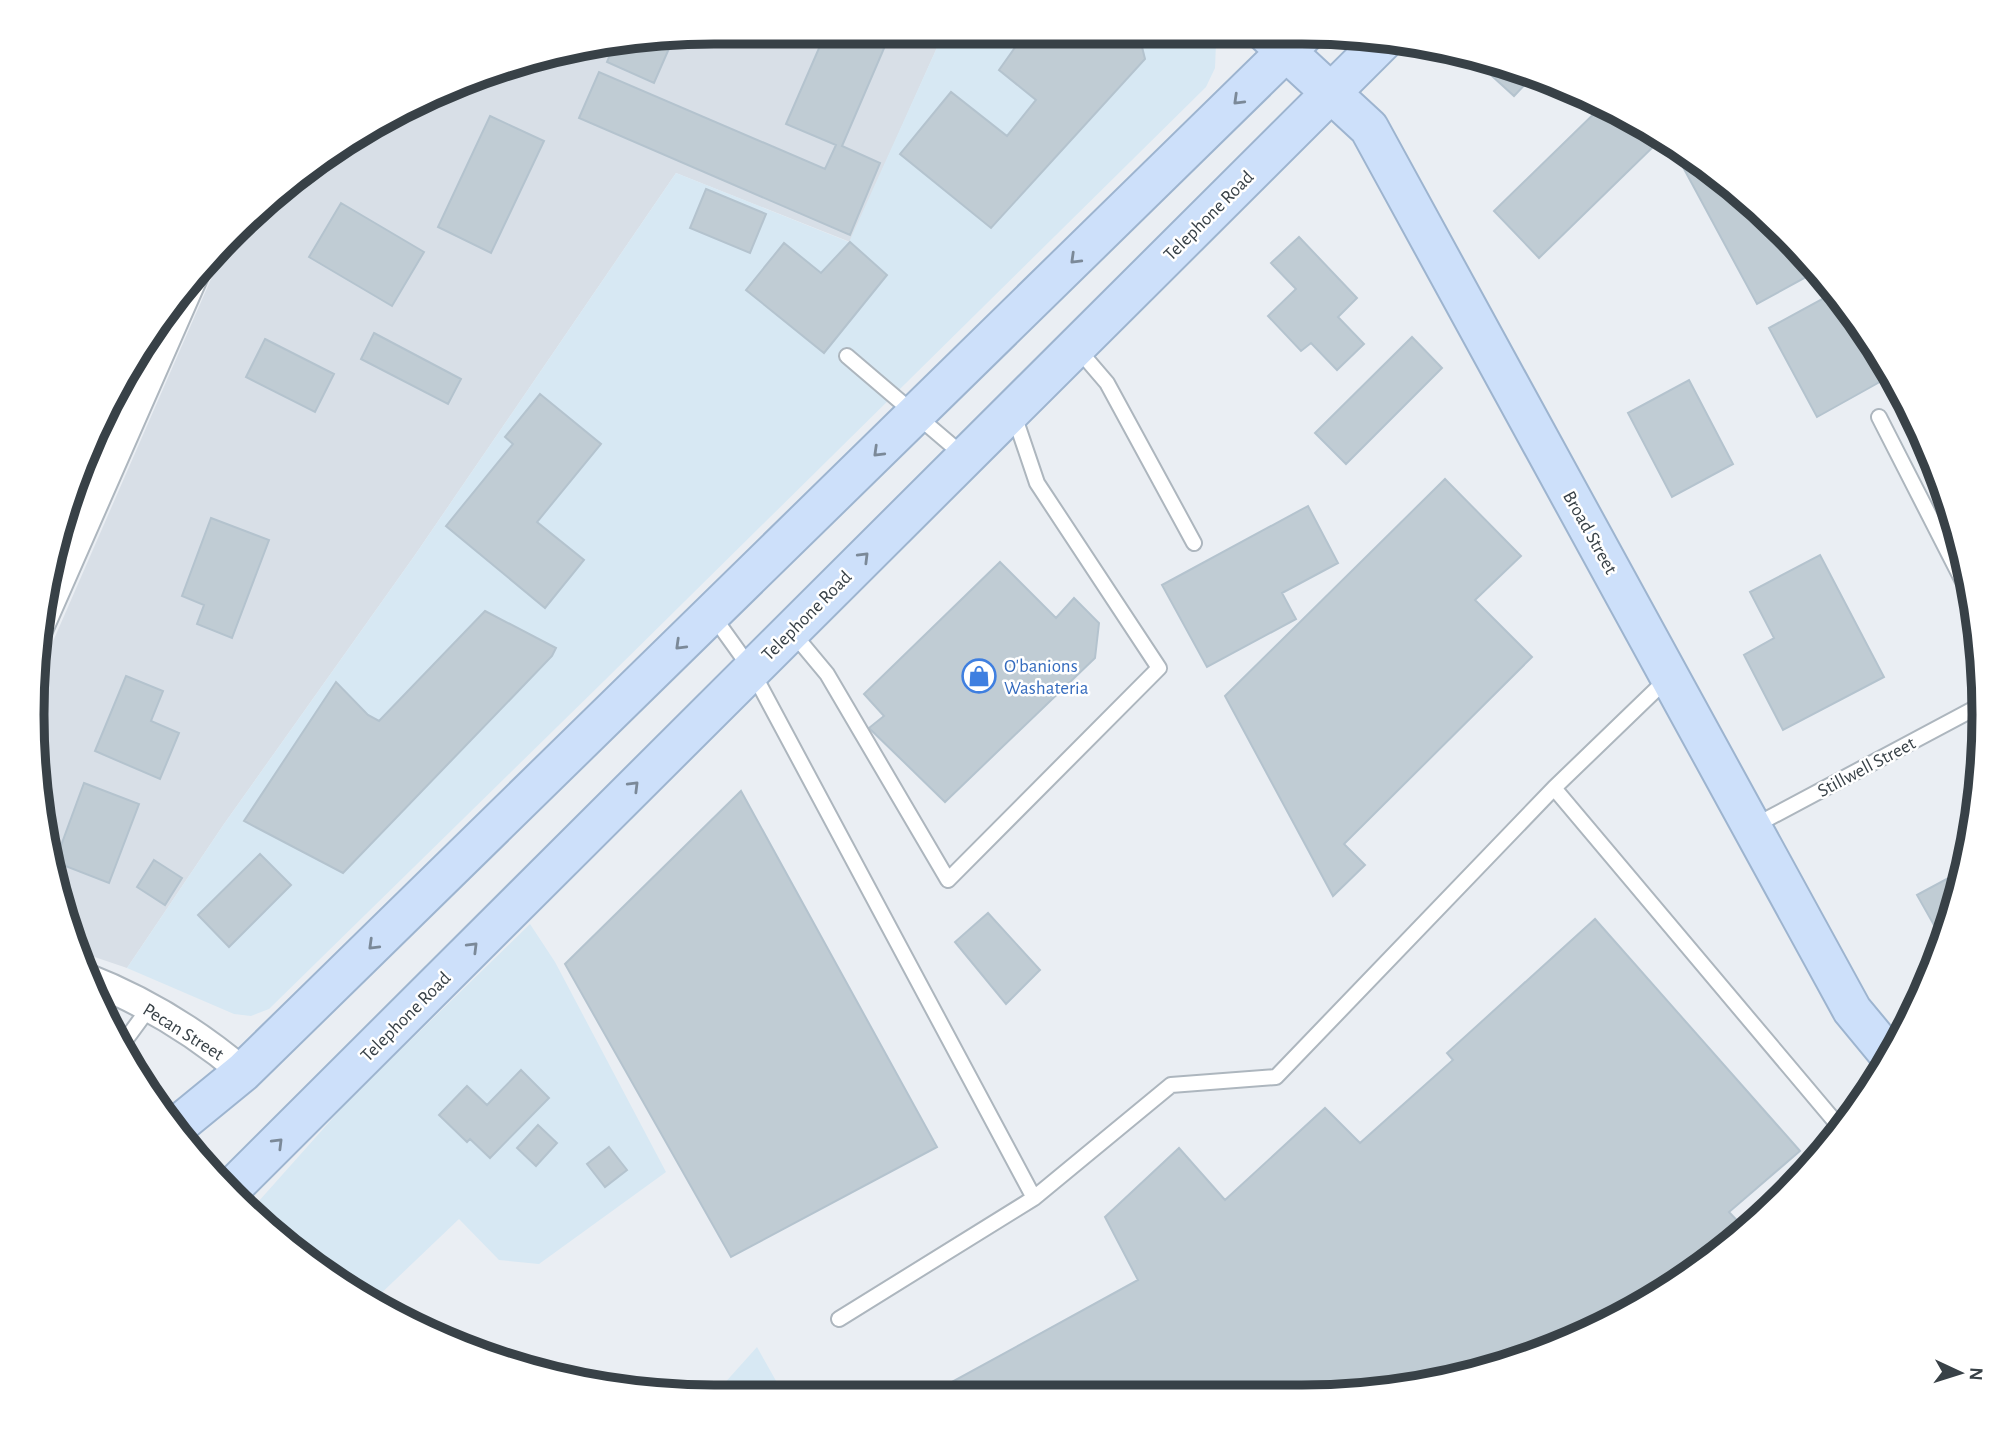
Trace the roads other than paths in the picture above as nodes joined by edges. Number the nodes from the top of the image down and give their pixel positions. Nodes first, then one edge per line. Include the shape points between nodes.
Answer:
1 (1280, 44) edge
2 (1291, 44) edge
3 (1376, 48) edge
4 (1331, 93) junction
5 (178, 312) edge
6 (1076, 347) junction
7 (847, 356) dead end
8 (1013, 410) junction
9 (916, 414) junction
10 (1879, 417) dead end
11 (965, 457) junction
12 (1194, 543) dead end
13 (1955, 565) edge
14 (56, 588) edge
15 (712, 614) junction
16 (790, 629) junction
17 (751, 669) junction
18 (1670, 676) junction
19 (1972, 710) edge
20 (1554, 788) junction
21 (1751, 827) junction
22 (101, 983) edge
23 (149, 1008) junction
24 (127, 1038) edge
25 (1883, 1048) edge
26 (243, 1072) junction
27 (182, 1122) edge
28 (1835, 1122) edge
29 (193, 1137) edge
30 (236, 1184) edge
31 (1034, 1198) junction
32 (839, 1319) dead end

1 -> 9 main road
2 - 4 main road, Broad Street
3 - 4 main road, Telephone Road
4 - 6 main road, Telephone Road
4 - 18 main road, Broad Street via 1368,128
5 - 14 street
6 - 8 main road, Telephone Road
6 - 12 lane via 1108,383
7 - 9 lane
8 - 11 main road, Telephone Road
8 - 16 lane via 1037,482 1159,668 948,880 827,674
9 - 11 lane
9 -> 15 main road
10 - 13 lane
16 -> 11 main road, Telephone Road
15 - 17 lane
15 -> 26 main road
16 - 17 main road, Telephone Road
30 -> 17 main road, Telephone Road
17 - 31 lane
18 - 20 lane
18 - 21 main road, Broad Street
19 - 21 lane, Stillwell Street
20 - 28 lane
20 - 31 lane via 1276,1077 1171,1085
21 - 25 main road, Broad Street via 1852,1010
22 - 23 street, Pecan Street
23 - 24 lane
23 - 26 street, Pecan Street via 213,1047
26 - 27 main road
26 - 29 main road
31 - 32 lane

